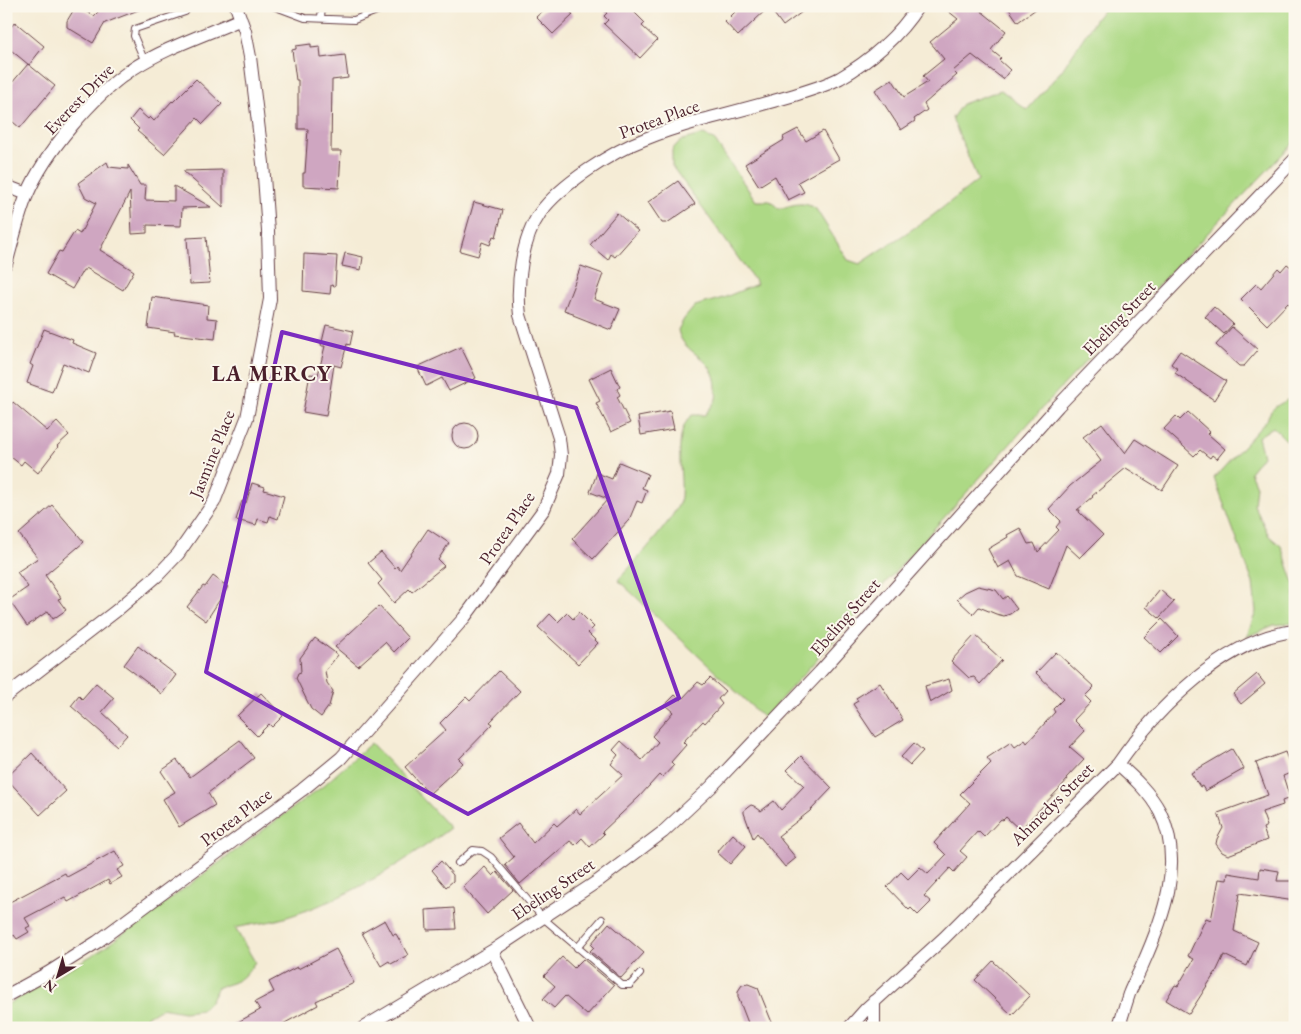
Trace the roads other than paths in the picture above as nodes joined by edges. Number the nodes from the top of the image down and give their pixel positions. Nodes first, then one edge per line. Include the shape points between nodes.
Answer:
1 (189, 6) edge
2 (236, 6) edge
3 (273, 6) edge
4 (322, 6) edge
5 (389, 6) edge
6 (918, 6) edge
7 (321, 18) junction
8 (241, 19) junction
9 (145, 62) junction
10 (1295, 160) edge
11 (6, 186) edge
12 (27, 194) junction
13 (6, 264) edge
14 (1295, 630) edge
15 (6, 696) edge
16 (1118, 764) junction
17 (458, 863) dead end
18 (543, 918) junction
19 (602, 919) dead end
20 (577, 948) junction
21 (492, 951) junction
22 (640, 974) dead end
23 (6, 996) edge
24 (874, 1002) junction
25 (363, 1028) edge
26 (530, 1028) edge
27 (849, 1028) edge
28 (874, 1028) edge
29 (1121, 1028) edge

1 - 9 lane via 185,12 135,29 134,36
2 - 8 street, Jasmine Place
3 - 7 lane via 305,18
4 - 7 lane
5 - 7 lane via 354,20
6 - 23 street, Protea Place via 900,31 840,78 815,89 644,139 598,164 550,201 530,232 518,296 520,315 559,438 559,474 544,508 464,618 341,758 97,942
8 - 9 street, Everest Drive
8 - 15 street, Jasmine Place via 250,57 263,163 270,300 247,418 214,502 178,554 116,611
9 - 12 street, Everest Drive via 112,84 62,136
10 - 18 street, Ebeling Street via 1058,406 735,764 663,832
11 - 12 street
12 - 13 street, Everest Drive
14 - 16 street, Ahmedys Street via 1278,632 1222,660 1179,693 1133,742
16 - 24 street, Ahmedys Street via 944,938
16 - 29 street via 1138,782 1160,811 1172,857 1162,916 1130,993
17 - 18 lane via 473,850 482,850
18 - 20 lane
18 - 21 street, Ebeling Street
19 - 20 lane
20 - 22 lane via 622,985 630,985
21 - 25 street, Ebeling Street
21 - 26 street
24 - 27 street, Ahmedys Street
24 - 28 street

